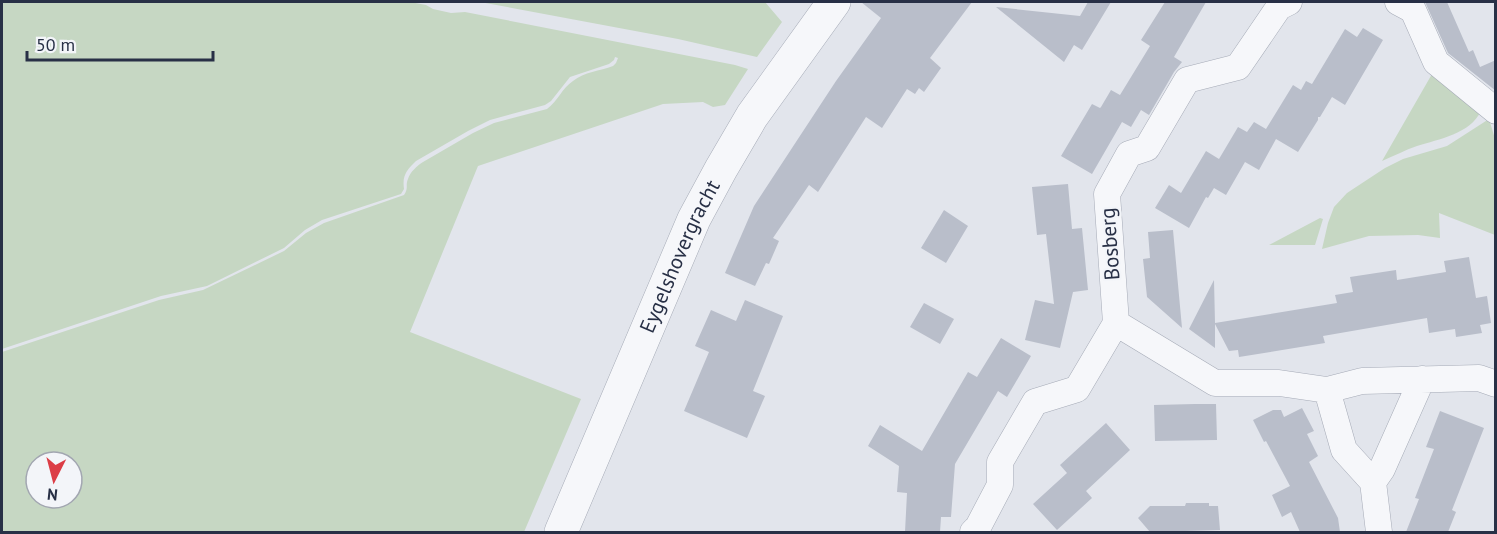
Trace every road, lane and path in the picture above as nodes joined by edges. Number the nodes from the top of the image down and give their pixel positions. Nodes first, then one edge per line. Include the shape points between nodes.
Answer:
1 (834, 2) edge
2 (1289, 2) edge
3 (1398, 2) edge
4 (1496, 111) edge
5 (1116, 323) junction
6 (1422, 379) junction
7 (1495, 381) edge
8 (1327, 390) junction
9 (1372, 482) junction
10 (561, 532) edge
11 (973, 532) edge
12 (1379, 532) edge

1 - 10 street, Eygelshovergracht via 752,116 694,219
2 - 5 street, Bosberg via 1279,7 1238,68 1187,80 1147,148 1129,154 1107,194
3 - 4 street via 1413,10 1436,62
5 - 8 street via 1215,383
5 - 11 street via 1077,389 1035,402 1000,462 1000,485
6 - 7 street
6 - 8 street via 1362,381
6 - 9 street via 1382,470
8 - 9 street via 1344,450
9 - 12 street

